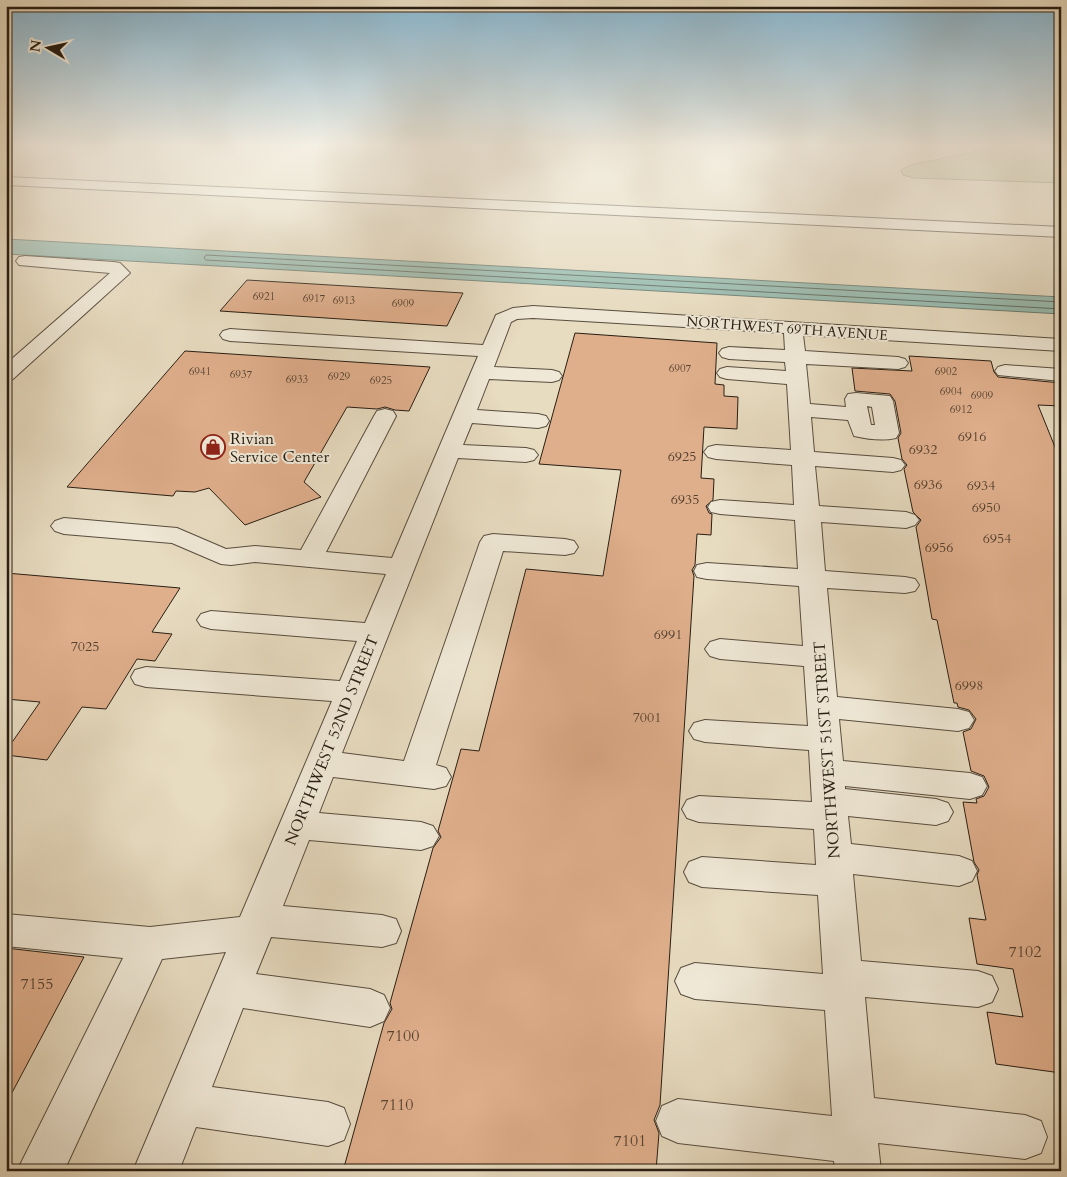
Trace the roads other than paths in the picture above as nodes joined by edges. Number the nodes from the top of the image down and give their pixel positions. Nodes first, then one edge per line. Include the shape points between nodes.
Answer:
1 (398, 200) edge
2 (1061, 232) edge
3 (25, 261) dead end
4 (513, 314) joint
5 (230, 335) dead end
6 (1061, 345) edge
7 (796, 355) junction
8 (486, 361) junction
9 (728, 363) dead end
10 (898, 364) dead end
11 (1005, 371) dead end
12 (6, 375) edge
13 (1061, 375) edge
14 (552, 376) dead end
15 (800, 410) junction
16 (857, 414) dead end
17 (385, 416) dead end
18 (463, 416) junction
19 (538, 422) dead end
20 (449, 450) junction
21 (716, 452) dead end
22 (526, 455) dead end
23 (803, 458) junction
24 (893, 465) dead end
25 (720, 507) dead end
26 (808, 513) junction
27 (906, 520) dead end
28 (64, 526) dead end
29 (565, 547) dead end
30 (310, 558) junction
31 (402, 567) junction
32 (707, 571) dead end
33 (813, 579) junction
34 (905, 585) dead end
35 (212, 620) dead end
36 (374, 633) junction
37 (720, 649) dead end
38 (819, 657) junction
39 (146, 676) dead end
40 (351, 692) junction
41 (823, 707) junction
42 (958, 720) dead end
43 (705, 731) dead end
44 (825, 739) junction
45 (322, 763) junction
46 (970, 786) dead end
47 (830, 796) junction
48 (699, 809) dead end
49 (936, 812) dead end
50 (297, 824) junction
51 (421, 836) dead end
52 (835, 869) junction
53 (959, 871) dead end
54 (702, 872) dead end
55 (256, 926) junction
56 (6, 930) edge
57 (382, 931) dead end
58 (150, 944) junction
59 (694, 981) dead end
60 (844, 985) junction
61 (230, 988) junction
62 (978, 989) dead end
63 (370, 1008) dead end
64 (183, 1104) junction
65 (678, 1121) dead end
66 (328, 1124) dead end
67 (1025, 1136) dead end
68 (856, 1143) edge
69 (40, 1171) edge
70 (157, 1171) edge

1 - 2 street
3 - 12 street via 114,267 121,272
4 - 7 street, NORTHWEST 69TH AVENUE via 533,312
4 - 8 street, NORTHWEST 52ND STREET via 503,319
5 - 8 street
6 - 7 street, NORTHWEST 69TH AVENUE
7 - 9 street
7 - 10 street
7 - 15 street, NORTHWEST 51ST STREET
8 - 14 street
8 - 18 street, NORTHWEST 52ND STREET
11 - 13 street
15 - 16 street
15 - 23 street, NORTHWEST 51ST STREET
17 - 30 street
18 - 19 street
18 - 20 street, NORTHWEST 52ND STREET
20 - 22 street
20 - 31 street, NORTHWEST 52ND STREET
21 - 23 street
23 - 24 street
23 - 26 street, NORTHWEST 51ST STREET
25 - 26 street
26 - 27 street
26 - 33 street, NORTHWEST 51ST STREET
28 - 30 street via 176,536 221,556 255,554
29 - 45 street via 493,542 425,776
30 - 31 street
31 - 36 street, NORTHWEST 52ND STREET
32 - 33 street
33 - 34 street
33 - 38 street, NORTHWEST 51ST STREET
35 - 36 street
36 - 40 street, NORTHWEST 52ND STREET
37 - 38 street
38 - 41 street, NORTHWEST 51ST STREET
39 - 40 street
40 - 45 street, NORTHWEST 52ND STREET
41 - 42 street
41 - 44 street, NORTHWEST 51ST STREET
43 - 44 street
44 - 47 street, NORTHWEST 51ST STREET
45 - 50 street, NORTHWEST 52ND STREET
46 - 47 street
47 - 48 street
47 - 49 street
47 - 52 street, NORTHWEST 51ST STREET
50 - 51 street
50 - 55 street, NORTHWEST 52ND STREET
52 - 53 street
52 - 54 street
52 - 60 street, NORTHWEST 51ST STREET
55 - 57 street
55 - 58 street
55 - 61 street, NORTHWEST 52ND STREET
56 - 58 street
58 - 69 street
59 - 60 street
60 - 62 street
60 - 68 street, NORTHWEST 51ST STREET
61 - 63 street
61 - 64 street, NORTHWEST 52ND STREET
64 - 66 street
64 - 70 street, NORTHWEST 52ND STREET
65 - 68 street
67 - 68 street

